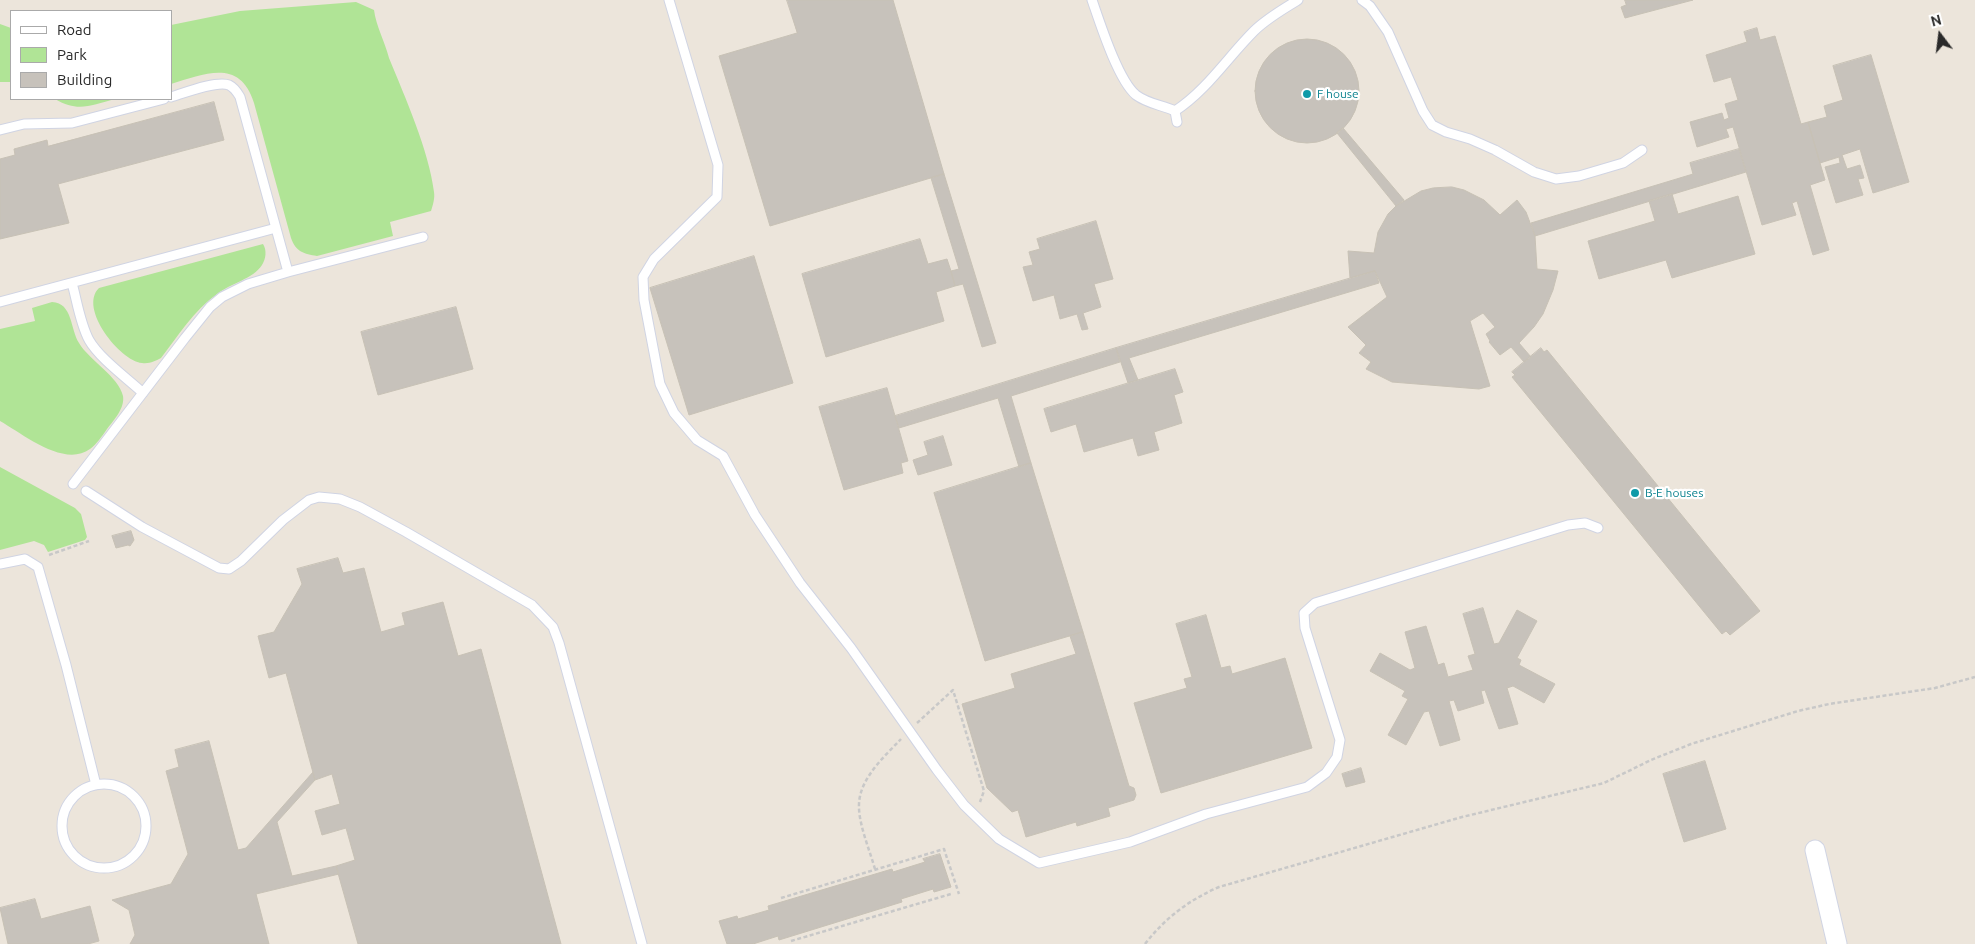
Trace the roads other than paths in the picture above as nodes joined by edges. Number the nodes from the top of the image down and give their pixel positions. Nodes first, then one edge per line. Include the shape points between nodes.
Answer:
1 (669, 0) edge
2 (1092, 0) edge
3 (1298, 0) edge
4 (1362, 0) edge
5 (172, 97) edge
6 (160, 100) edge
7 (1175, 111) junction
8 (1177, 122) dead end
9 (0, 130) edge
10 (1642, 150) dead end
11 (276, 228) junction
12 (423, 237) dead end
13 (288, 272) junction
14 (72, 283) junction
15 (0, 302) edge
16 (143, 393) junction
17 (73, 484) dead end
18 (86, 492) dead end
19 (1598, 528) dead end
20 (0, 564) edge
21 (96, 785) junction
22 (1815, 850) dead end
23 (642, 944) edge
24 (1837, 944) edge

1 - 19 lane via 718,165 717,197 654,259 643,277 644,300 660,384 674,413 697,440 723,456 755,515 800,583 964,805 1000,839 1039,863 1130,842 1206,814 1307,787 1326,774 1337,757 1340,740 1304,628 1304,613 1315,603 1568,526 1585,523
2 - 7 lane via 1122,76 1135,94
3 - 7 lane via 1255,30 1211,82
4 - 10 lane via 1375,12 1388,32 1432,125 1478,142 1534,172 1556,179 1623,163
5 - 11 lane via 220,84 236,90
6 - 9 lane via 72,123 24,124
7 - 8 lane
11 - 13 lane
11 - 14 lane
12 - 13 lane
13 - 16 lane via 248,284 222,298 200,318
14 - 15 lane
14 - 16 lane via 90,340
16 - 17 lane
18 - 23 lane via 142,527 219,568 228,569 309,500 340,499 406,532 532,604 553,628 559,643
20 - 21 lane via 25,559 38,567
21 - 21 lane via 82,790 64,812 64,841 83,863 110,868 123,864 138,850 145,832 145,819 141,806 122,788
22 - 24 street

